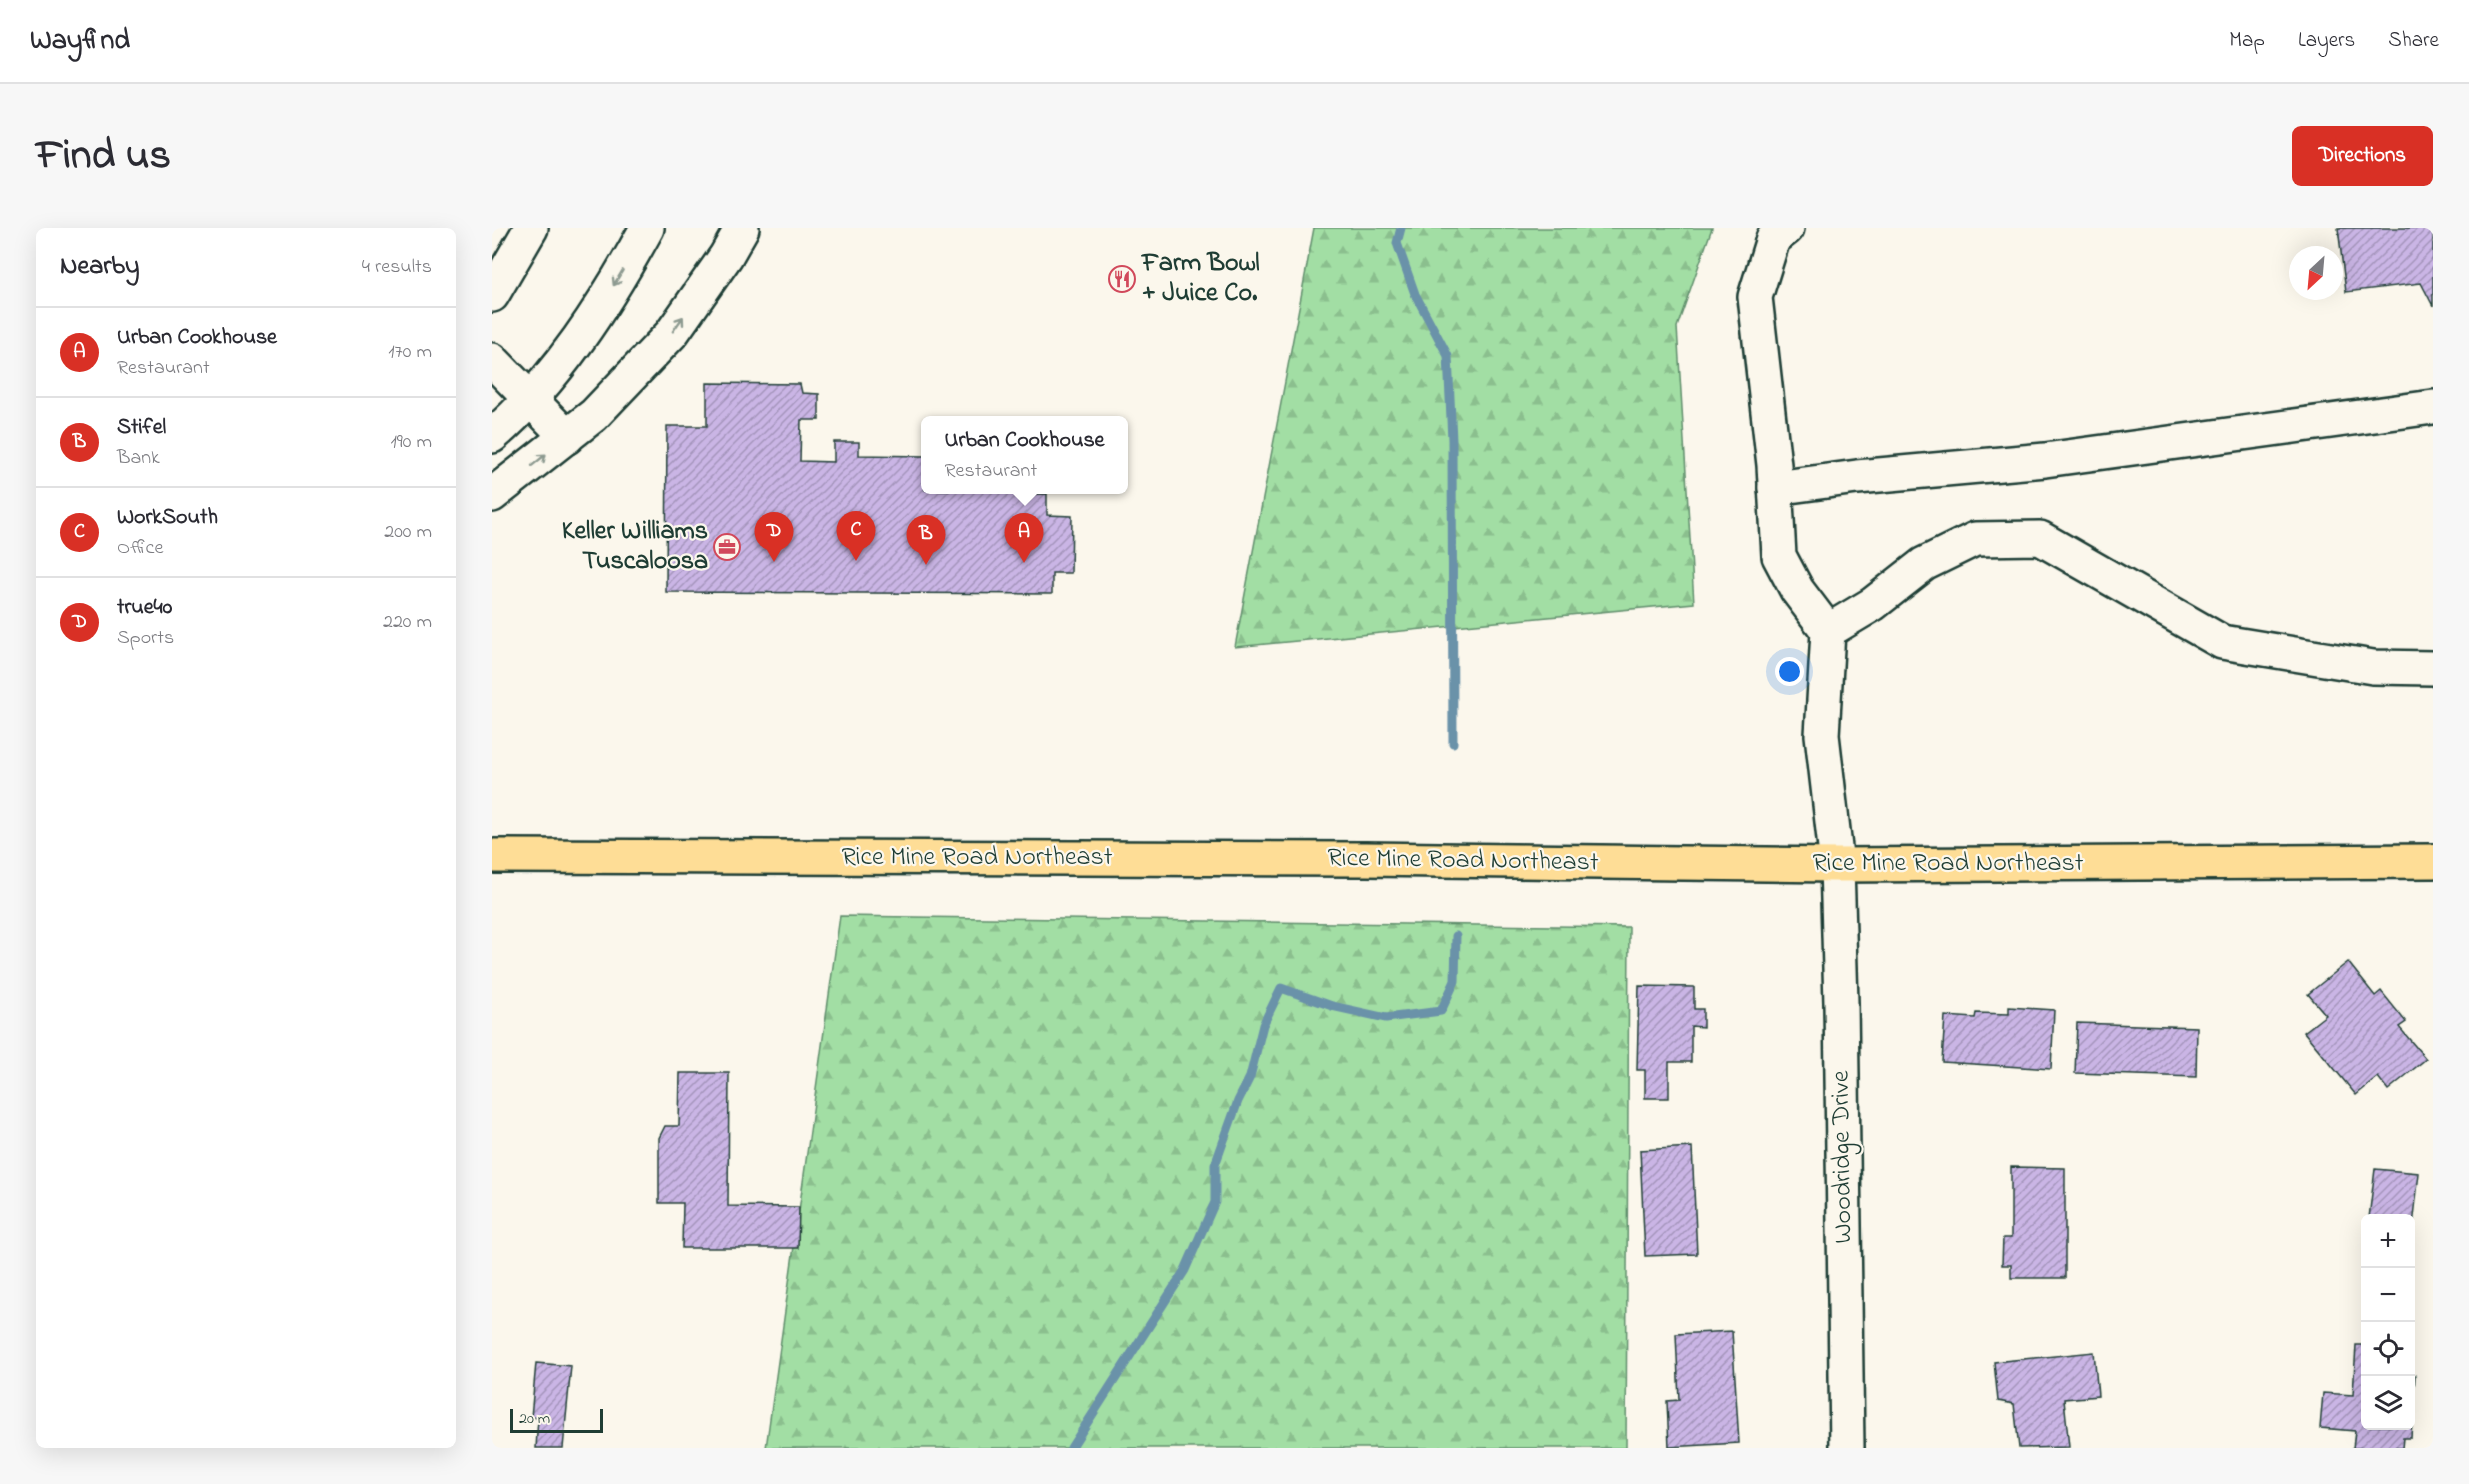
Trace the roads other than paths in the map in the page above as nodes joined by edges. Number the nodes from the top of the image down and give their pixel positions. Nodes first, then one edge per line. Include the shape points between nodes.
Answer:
1 (531, 228) edge
2 (647, 228) edge
3 (1787, 228) edge
4 (730, 232) edge
5 (492, 295) edge
6 (492, 360) edge
7 (529, 398) junction
8 (2433, 407) edge
9 (492, 436) edge
10 (567, 437) junction
11 (1775, 488) junction
12 (492, 495) edge
13 (1828, 631) junction
14 (2433, 668) edge
15 (492, 856) edge
16 (2433, 861) edge
17 (1837, 865) junction
18 (1847, 1448) edge

1 - 5 street
2 -> 7 street via 569,353
3 - 11 street via 1773,238 1755,297
10 -> 4 street via 594,415 672,333
6 - 7 street
7 - 9 street
7 - 10 street
8 - 11 street via 2045,460
12 -> 10 street
11 - 13 street via 1779,556 1797,590
13 - 14 street via 1873,604 1924,564 1975,539 2040,538 2222,642 2373,667
13 - 17 street, Woodridge Drive via 1822,735
15 - 17 main road, Rice Mine Road Northeast
16 - 17 main road, Rice Mine Road Northeast
17 - 18 street, Woodridge Drive

